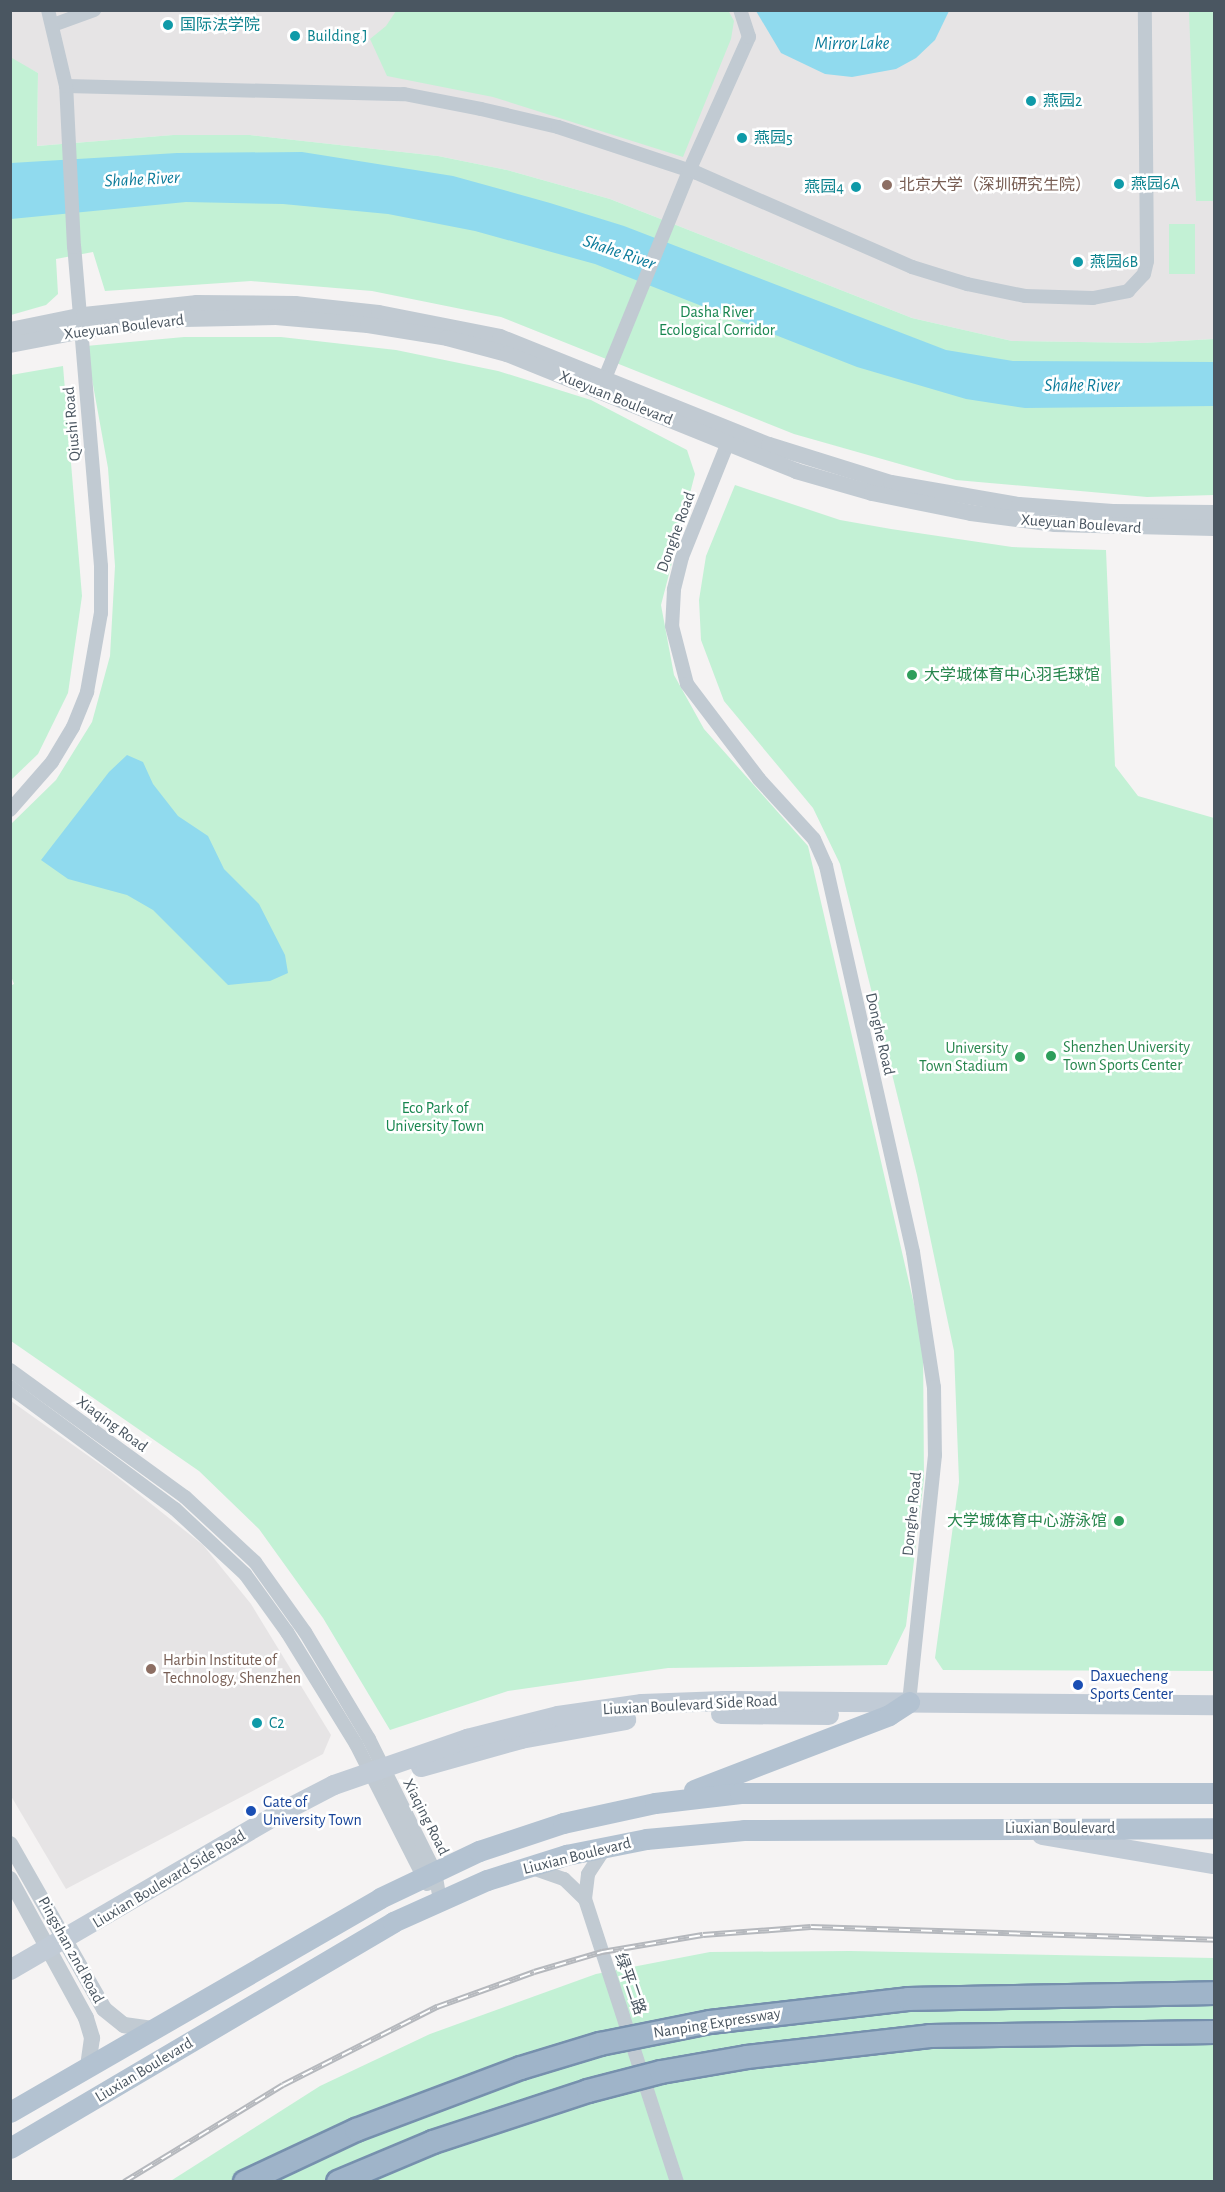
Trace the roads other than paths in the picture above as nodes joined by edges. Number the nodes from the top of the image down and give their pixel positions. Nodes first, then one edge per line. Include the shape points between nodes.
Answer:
1 (48, 10) edge
2 (94, 10) edge
3 (740, 10) edge
4 (1145, 10) edge
5 (53, 25) junction
6 (66, 86) junction
7 (689, 171) junction
8 (80, 323) junction
9 (10, 330) edge
10 (10, 345) edge
11 (605, 378) junction
12 (730, 437) junction
13 (1215, 513) edge
14 (1215, 528) edge
15 (10, 810) edge
16 (10, 1370) edge
17 (10, 1388) edge
18 (909, 1702) junction
19 (1215, 1706) edge
20 (889, 1715) junction
21 (1215, 1718) edge
22 (378, 1775) junction
23 (1215, 1793) edge
24 (655, 1803) junction
25 (976, 1828) junction
26 (1215, 1828) edge
27 (10, 1844) edge
28 (606, 1846) junction
29 (1215, 1864) edge
30 (527, 1866) junction
31 (428, 1875) junction
32 (10, 1879) edge
33 (440, 1899) junction
34 (585, 1899) junction
35 (60, 1949) junction
36 (10, 1970) edge
37 (10, 1983) edge
38 (1215, 1993) edge
39 (153, 2029) junction
40 (1215, 2032) edge
41 (88, 2067) junction
42 (10, 2112) edge
43 (10, 2148) edge
44 (245, 2181) edge
45 (338, 2181) edge
46 (677, 2181) edge

1 - 5 street, Qiushi Road
2 - 5 street
3 - 7 street via 749,37
4 - 7 street via 1147,261 1144,274 1128,291 1093,298 1025,296 967,284 912,267
5 - 6 street, Qiushi Road
6 - 7 street via 404,94 558,127
6 - 8 street, Qiushi Road
7 - 11 street
8 - 9 street, Xueyuan Boulevard
8 - 10 street, Xueyuan Boulevard
8 - 11 street, Xueyuan Boulevard via 230,303 348,309 500,338
8 - 12 street, Xueyuan Boulevard via 242,317 326,320 410,332 507,354
8 - 15 street, Qiushi Road via 101,566 96,656 73,727 52,762
11 - 12 street, Xueyuan Boulevard
12 - 13 street, Xueyuan Boulevard via 934,493 1062,509
12 - 14 street, Xueyuan Boulevard via 830,482 950,509 1066,524
12 - 18 street, Donghe Road via 682,557 674,590 672,626 687,684 759,779 814,839 826,866 913,1252 934,1387 935,1455
16 - 22 street, Xiaqing Road via 185,1497 239,1545 305,1632
17 - 22 street, Xiaqing Road via 175,1509 245,1574 287,1632
18 - 19 main road, Liuxian Boulevard Side Road
18 - 20 main road
18 - 22 main road, Liuxian Boulevard Side Road via 724,1701 610,1708 520,1724
20 - 21 main road, Liuxian Boulevard Side Road
20 - 22 main road, Liuxian Boulevard Side Road via 710,1714 603,1723
20 - 24 main road
22 - 31 street, Xiaqing Road
22 - 35 main road, Liuxian Boulevard Side Road via 280,1813
23 - 24 main road, Liuxian Boulevard via 778,1791
24 - 31 main road, Liuxian Boulevard via 519,1836
25 - 26 main road, Liuxian Boulevard
25 - 28 main road, Liuxian Boulevard via 744,1830
25 - 29 main road
27 - 35 street, Pingshan 2nd Road
28 - 30 main road, Liuxian Boulevard
28 - 34 street via 588,1874
30 - 33 main road, Liuxian Boulevard
30 - 34 street via 564,1879
31 - 33 street, Xiaqing Road
31 - 39 main road, Liuxian Boulevard via 380,1898
32 - 35 street, Pingshan 2nd Road
33 - 43 main road, Liuxian Boulevard via 393,1922
34 - 46 street, 绿平二路
35 - 36 main road, Liuxian Boulevard Side Road
35 - 37 main road, Liuxian Boulevard Side Road
35 - 39 street, Pingshan 2nd Road via 113,2018 137,2029
35 - 41 street, Pingshan 2nd Road via 90,2028 92,2051
38 - 44 highway, Nanping Expressway, bridge via 908,1999 710,2022 600,2044 521,2068 356,2130
39 - 41 main road, Liuxian Boulevard
40 - 45 highway, bridge via 930,2036 747,2057 661,2072 578,2094 433,2142
41 - 42 main road, Liuxian Boulevard

